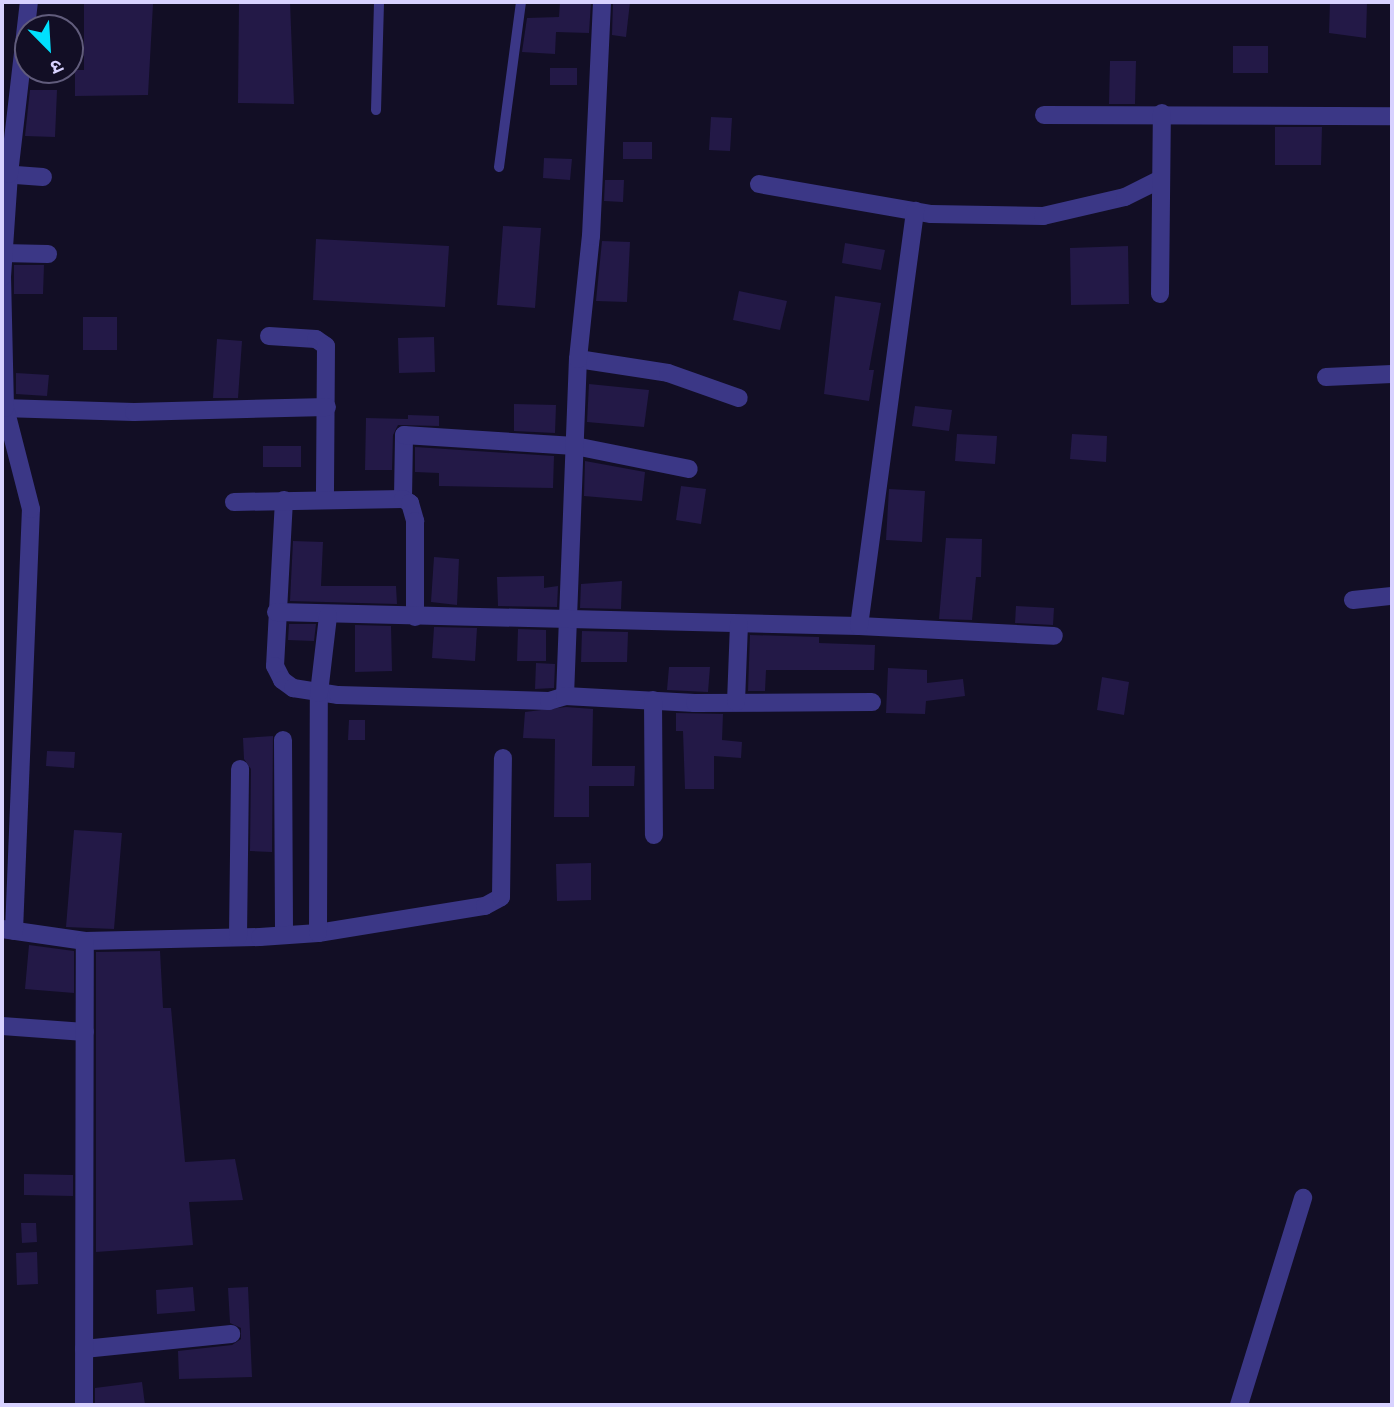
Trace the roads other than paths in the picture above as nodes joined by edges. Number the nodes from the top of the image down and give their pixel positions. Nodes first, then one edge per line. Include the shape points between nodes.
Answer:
1 (29, 2) edge
2 (379, 2) edge
3 (521, 2) edge
4 (602, 2) edge
5 (376, 110) dead end
6 (1162, 113) junction
7 (1044, 115) dead end
8 (1392, 116) edge
9 (499, 167) dead end
10 (5, 174) edge
11 (43, 177) dead end
12 (1161, 179) junction
13 (759, 184) dead end
14 (915, 211) junction
15 (2, 253) edge
16 (48, 254) dead end
17 (1160, 293) dead end
18 (269, 336) dead end
19 (578, 359) junction
20 (1392, 374) edge
21 (1326, 377) dead end
22 (739, 398) dead end
23 (327, 407) junction
24 (4, 408) edge
25 (575, 446) junction
26 (689, 468) dead end
27 (325, 499) junction
28 (403, 499) junction
29 (284, 500) junction
30 (234, 502) dead end
31 (1392, 596) edge
32 (1353, 600) dead end
33 (276, 612) junction
34 (328, 616) junction
35 (415, 618) junction
36 (569, 619) junction
37 (739, 624) junction
38 (859, 626) junction
39 (1054, 636) dead end
40 (319, 693) junction
41 (565, 696) junction
42 (653, 700) junction
43 (736, 702) junction
44 (872, 702) dead end
45 (283, 740) dead end
46 (503, 758) dead end
47 (240, 769) dead end
48 (654, 835) dead end
49 (8, 930) edge
50 (318, 933) junction
51 (284, 935) junction
52 (238, 937) junction
53 (85, 941) junction
54 (2, 1026) edge
55 (85, 1032) junction
56 (1303, 1198) dead end
57 (231, 1334) dead end
58 (83, 1349) junction
59 (83, 1405) edge
60 (1239, 1405) edge

1 - 10 street
2 - 5 lane
3 - 9 lane
4 - 19 street via 591,236
6 - 7 street
6 - 8 street
6 - 12 street
10 - 11 street
10 - 15 street
12 - 14 street via 1125,197 1043,216
12 - 17 street
13 - 14 street
14 - 38 street
15 - 16 street
15 - 24 street
18 - 23 street via 316,339 326,345
19 - 22 street via 668,373
19 - 25 street
20 - 21 street
23 - 24 street via 134,412
23 - 27 street
24 - 49 street via 31,509
25 - 26 street
25 - 28 street via 404,435
25 - 36 street
27 - 28 street
27 - 29 street
28 - 35 street via 410,503 415,521
29 - 30 street
29 - 33 street
31 - 32 street
33 - 34 street
33 - 40 street via 275,666 282,680
34 - 35 street
34 - 40 street
35 - 36 street
36 - 37 street
36 - 41 street
37 - 38 street
37 - 43 street
38 - 39 street
40 - 41 street via 549,701
40 - 50 street
41 - 42 street
42 - 43 street
42 - 48 street
43 - 44 street
45 - 51 street
46 - 50 street via 501,897 485,906
47 - 52 street
49 - 53 street
50 - 51 street
51 - 52 street
52 - 53 street
53 - 55 street
54 - 55 street
55 - 58 street
56 - 60 street
57 - 58 street
58 - 59 street

